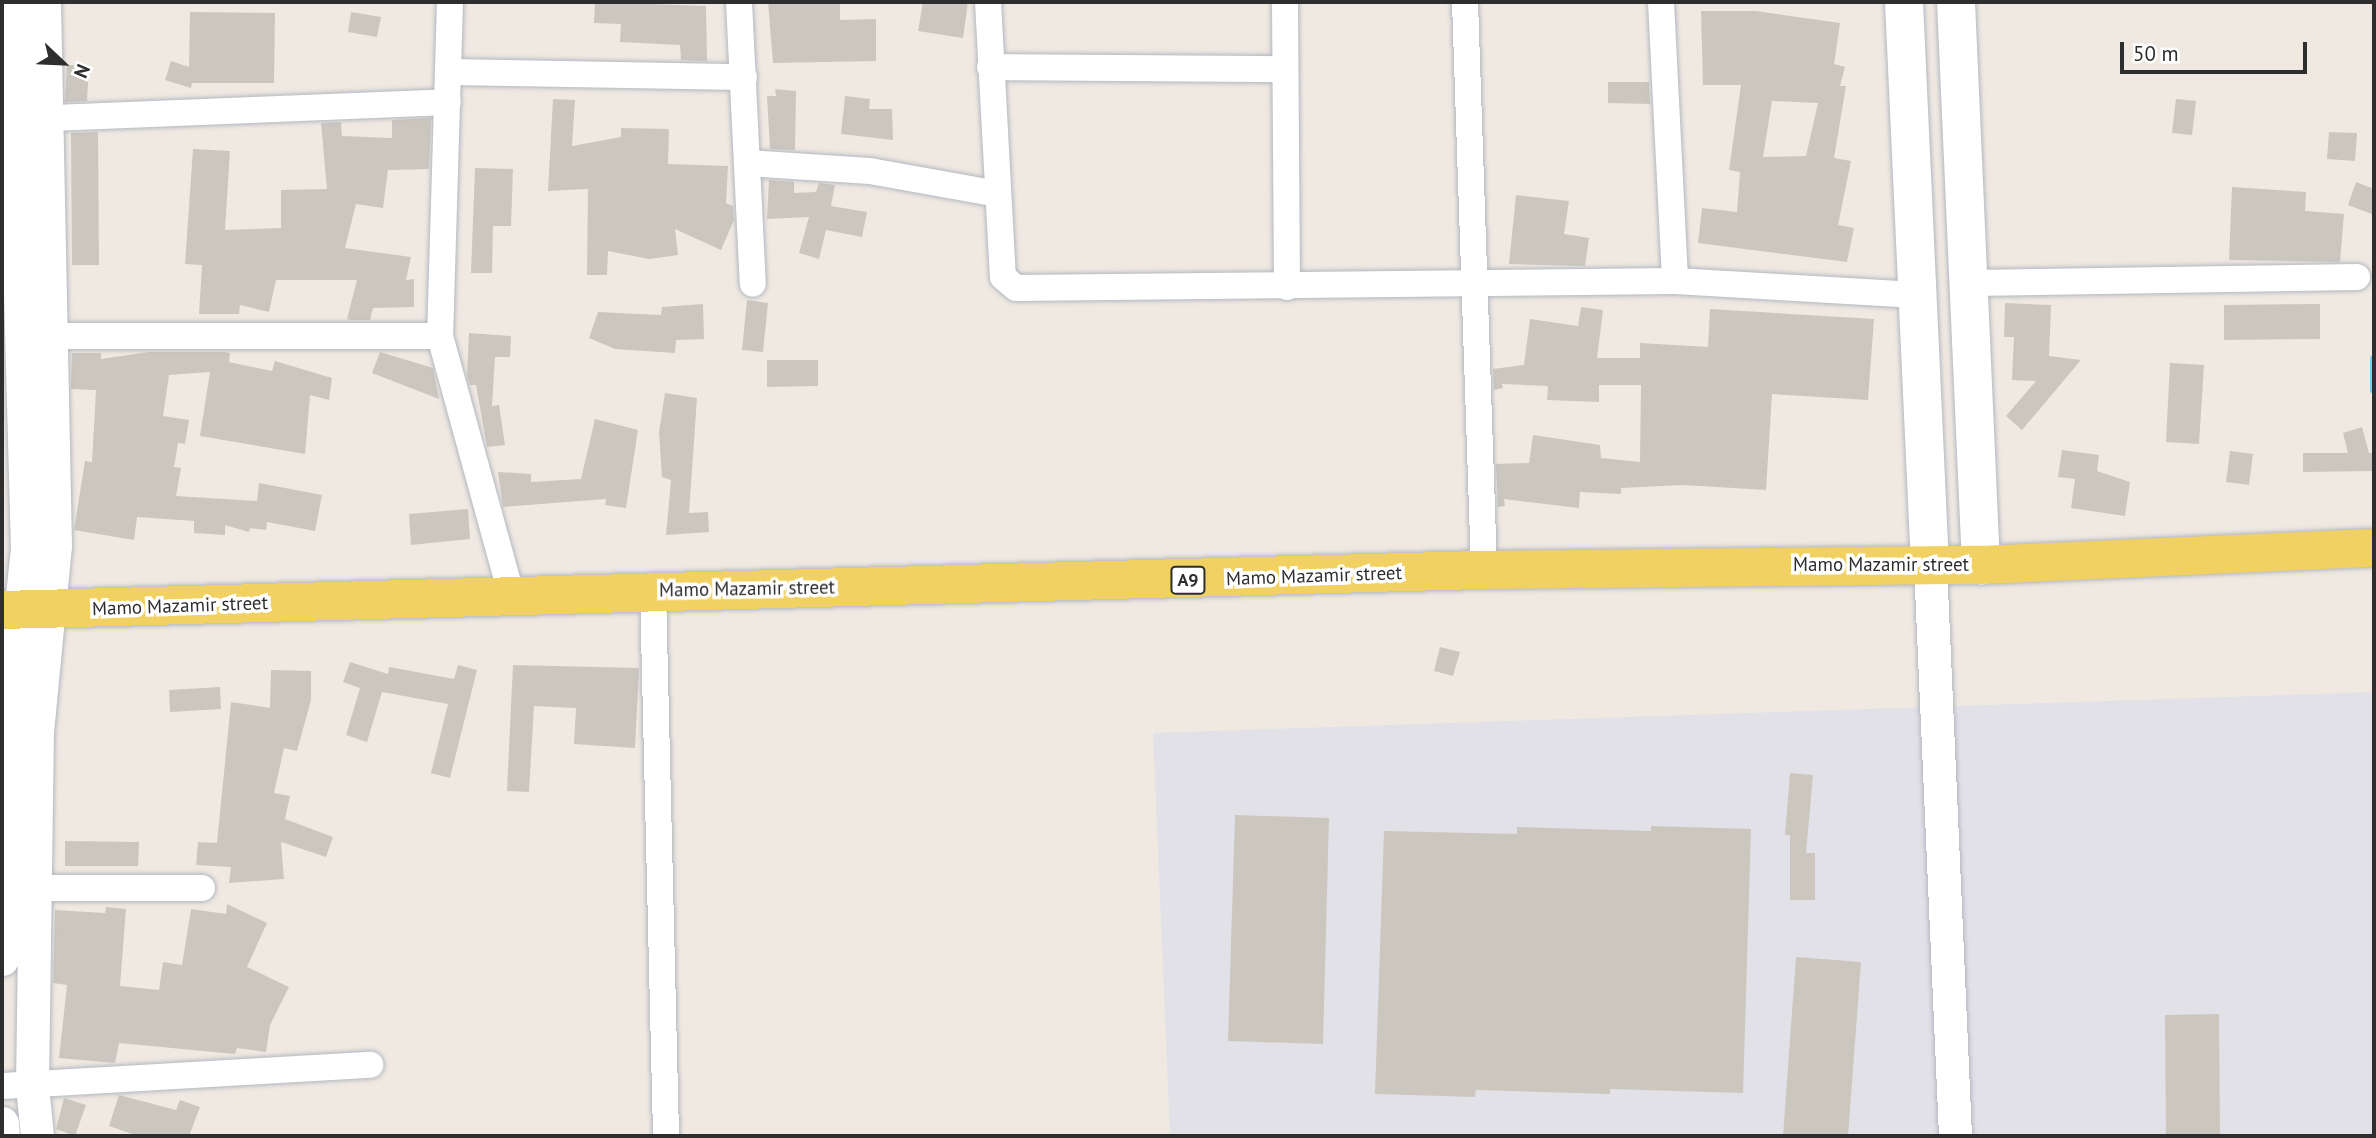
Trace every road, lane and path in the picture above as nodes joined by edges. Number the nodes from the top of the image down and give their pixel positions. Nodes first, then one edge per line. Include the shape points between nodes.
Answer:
1 (12, 2) edge
2 (44, 2) edge
3 (450, 2) edge
4 (739, 2) edge
5 (988, 2) edge
6 (1285, 2) edge
7 (1465, 2) edge
8 (1661, 2) edge
9 (1904, 2) edge
10 (1956, 2) edge
11 (990, 67) junction
12 (1282, 69) junction
13 (449, 72) junction
14 (744, 76) junction
15 (448, 102) junction
16 (8, 119) edge
17 (48, 119) junction
18 (747, 163) junction
19 (998, 194) junction
20 (2357, 277) dead end
21 (1675, 281) junction
22 (1970, 283) junction
23 (752, 284) dead end
24 (1474, 284) junction
25 (1287, 287) junction
26 (1921, 295) junction
27 (21, 335) junction
28 (54, 335) junction
29 (440, 336) junction
30 (2374, 548) edge
31 (1930, 565) junction
32 (1982, 565) junction
33 (1484, 570) junction
34 (653, 591) junction
35 (512, 597) junction
36 (23, 610) edge
37 (19, 888) junction
38 (202, 888) dead end
39 (2, 959) edge
40 (370, 1065) dead end
41 (17, 1086) edge
42 (2, 1123) edge
43 (3, 1136) edge
44 (37, 1136) edge
45 (666, 1136) edge
46 (1955, 1136) edge

1 - 16 street
2 - 17 street
3 - 13 street
4 - 14 street
5 - 11 street
6 - 12 street
7 - 24 street
8 - 21 street
9 - 26 main road
10 - 22 main road
11 - 12 street
11 - 19 street
12 - 25 street
13 - 14 street
13 - 15 street
14 - 18 street
15 - 17 street
15 - 29 street
16 - 17 street
16 - 27 street
17 - 28 street
18 - 19 street via 870,171
18 - 23 street
19 - 25 street via 1003,277 1016,288
20 - 22 street
21 - 24 street
21 - 26 street
22 - 32 main road
24 - 25 street
24 - 33 street
26 - 31 main road
27 - 28 street
27 - 36 street via 27,549
28 - 29 street
28 - 36 street via 55,546
29 - 35 street
30 - 32 main road, Mamo Mazamir street / A9
31 - 32 main road, Mamo Mazamir street / A9
31 - 33 main road, Mamo Mazamir street / A9
31 - 46 street
33 - 34 main road, Mamo Mazamir street / A9
34 - 35 main road, Mamo Mazamir street / A9
34 - 45 street
35 - 36 main road, Mamo Mazamir street / A9
36 - 37 street via 7,733
37 - 38 street
37 - 39 street
37 - 41 street
40 - 41 street
41 - 44 street
42 - 43 street

